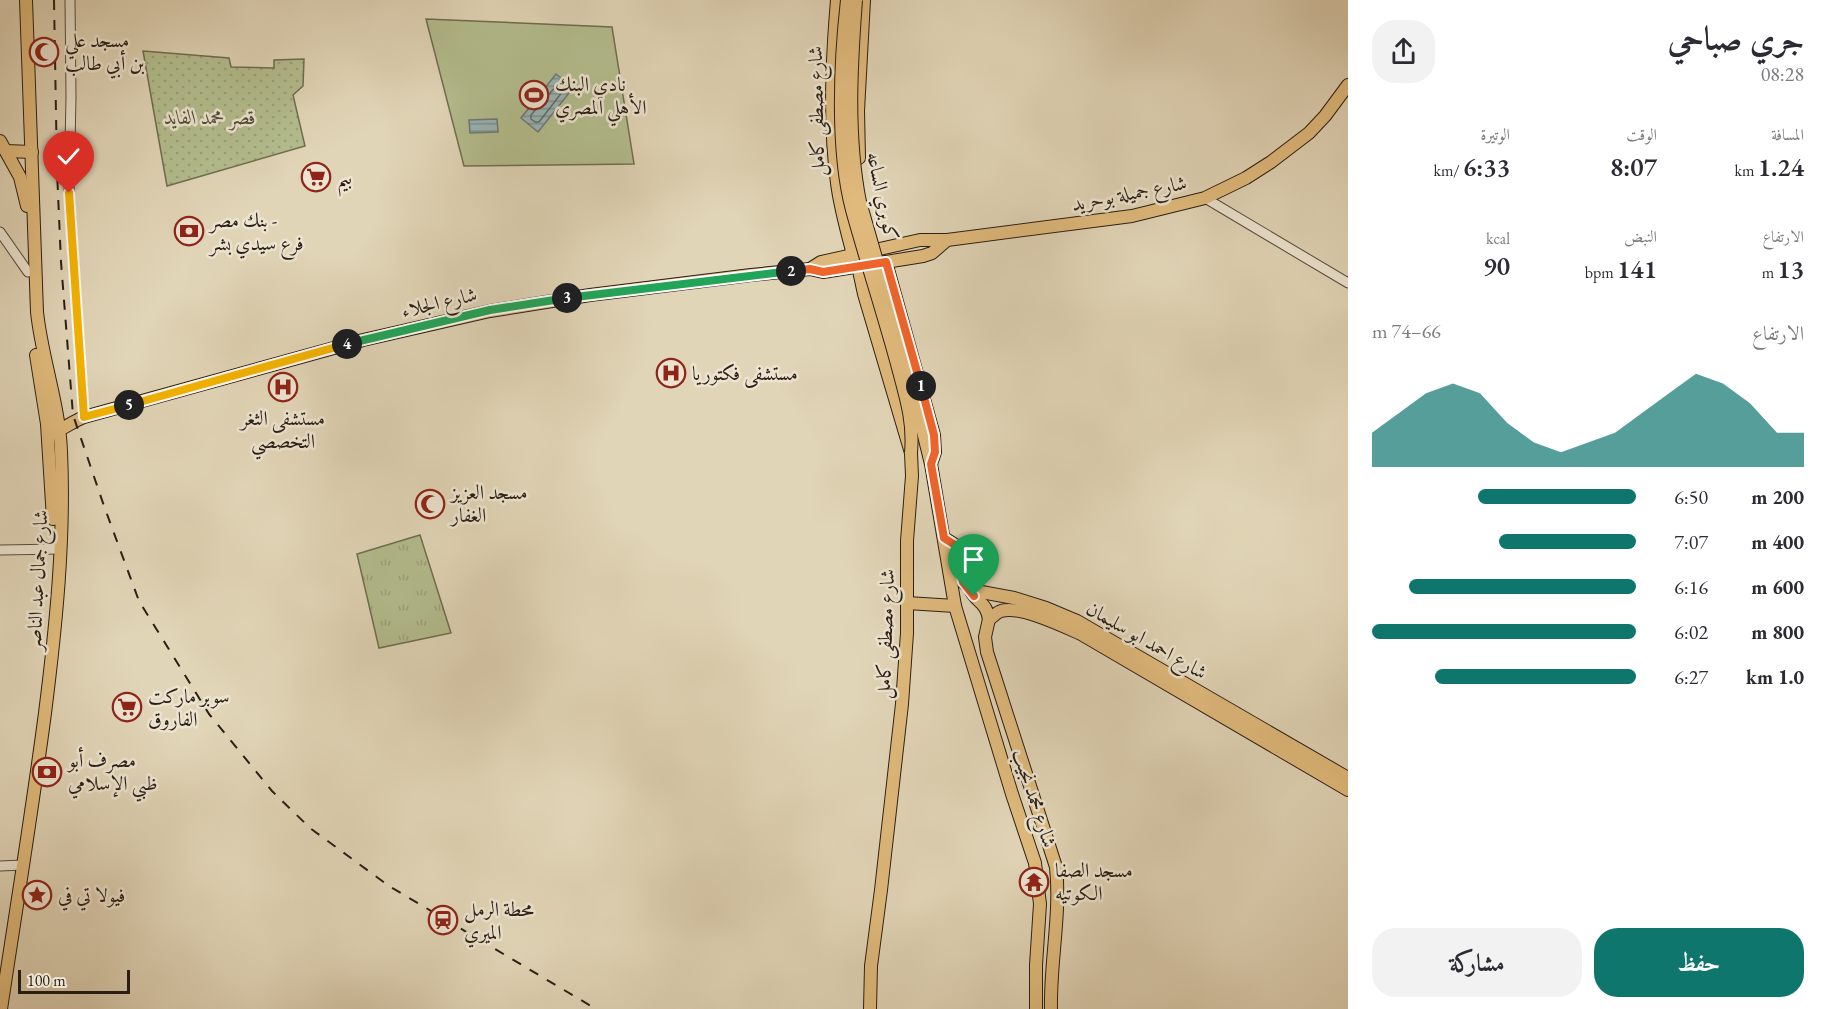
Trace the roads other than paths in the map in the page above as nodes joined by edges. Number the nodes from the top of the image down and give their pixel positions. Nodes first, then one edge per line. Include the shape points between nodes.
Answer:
1 (26, 0) edge
2 (70, 0) edge
3 (837, 0) edge
4 (847, 0) edge
5 (856, 0) edge
6 (864, 0) edge
7 (1348, 85) edge
8 (3, 146) edge
9 (32, 152) junction
10 (859, 163) junction
11 (835, 165) junction
12 (1205, 198) junction
13 (0, 232) edge
14 (947, 240) junction
15 (880, 249) junction
16 (856, 261) junction
17 (886, 262) junction
18 (28, 272) junction
19 (1348, 283) edge
20 (44, 396) junction
21 (56, 408) junction
22 (84, 417) junction
23 (54, 433) junction
24 (911, 453) junction
25 (931, 464) junction
26 (944, 538) junction
27 (57, 549) junction
28 (0, 550) edge
29 (969, 588) junction
30 (907, 603) junction
31 (955, 606) junction
32 (989, 619) junction
33 (1348, 778) edge
34 (1348, 790) edge
35 (20, 865) junction
36 (0, 866) edge
37 (0, 975) edge
38 (1, 1009) edge
39 (870, 1009) edge
40 (1036, 1009) edge
41 (1051, 1009) edge

1 - 9 main road, شارع جمال عبد الناصر
2 - 22 street via 69,193
3 - 11 main road, شارع مصطفى كامل via 832,88
4 - 24 main road, كوبري الساعه, bridge via 842,109 846,177 910,413
5 - 25 main road, كوبري الساعه, bridge via 851,83 856,180
6 - 10 main road
7 - 12 main road, شارع جميلة بوحريد via 1309,133 1246,178
8 - 9 main road
8 - 18 main road, شارع جمال عبد الناصر via 25,194
9 - 21 main road, شارع جمال عبد الناصر via 37,312
10 - 11 main road via 848,174
10 - 15 main road via 864,198
11 - 16 main road, شارع مصطفى كامل via 838,193
12 - 14 main road, شارع جميلة بوحريد via 1132,216
12 - 19 street
13 - 18 street
14 - 15 main road, شارع الجلاء via 920,240
14 - 17 main road, شارع الجلاء via 932,253
15 - 16 main road, شارع الجلاء
16 - 17 main road, شارع الجلاء
16 - 22 main road, شارع الجلاء via 821,262 810,269 490,310 363,340
16 - 24 main road, شارع مصطفى كامل
17 - 25 main road via 934,435
18 - 20 main road, شارع جمال عبد الناصر via 30,320
20 - 21 main road
20 - 23 main road, شارع جمال عبد الناصر
21 - 22 main road
21 - 23 main road, شارع جمال عبد الناصر
22 - 23 main road, شارع الجلاء
23 - 27 main road, شارع جمال عبد الناصر
24 - 30 main road, شارع مصطفى كامل
25 - 26 main road
26 - 29 main road via 955,545 963,582
26 - 31 main road
27 - 28 street
27 - 35 main road, شارع جمال عبد الناصر via 46,677
29 - 32 main road via 986,606
29 - 33 main road, شارع احمد ابو سليمان via 1014,598 1077,621
30 - 31 main road
30 - 39 main road, شارع مصطفى كامل via 902,704 871,966
31 - 40 main road, شارع محمد نجيب via 1035,863 1040,904
32 - 34 main road, شارع احمد ابو سليمان via 1001,611 1019,611 1081,634
32 - 41 main road, شارع محمد نجيب via 987,652 1056,867 1059,892
35 - 36 street
35 - 37 main road, شارع جمال عبد الناصر
35 - 38 main road, شارع جمال عبد الناصر

